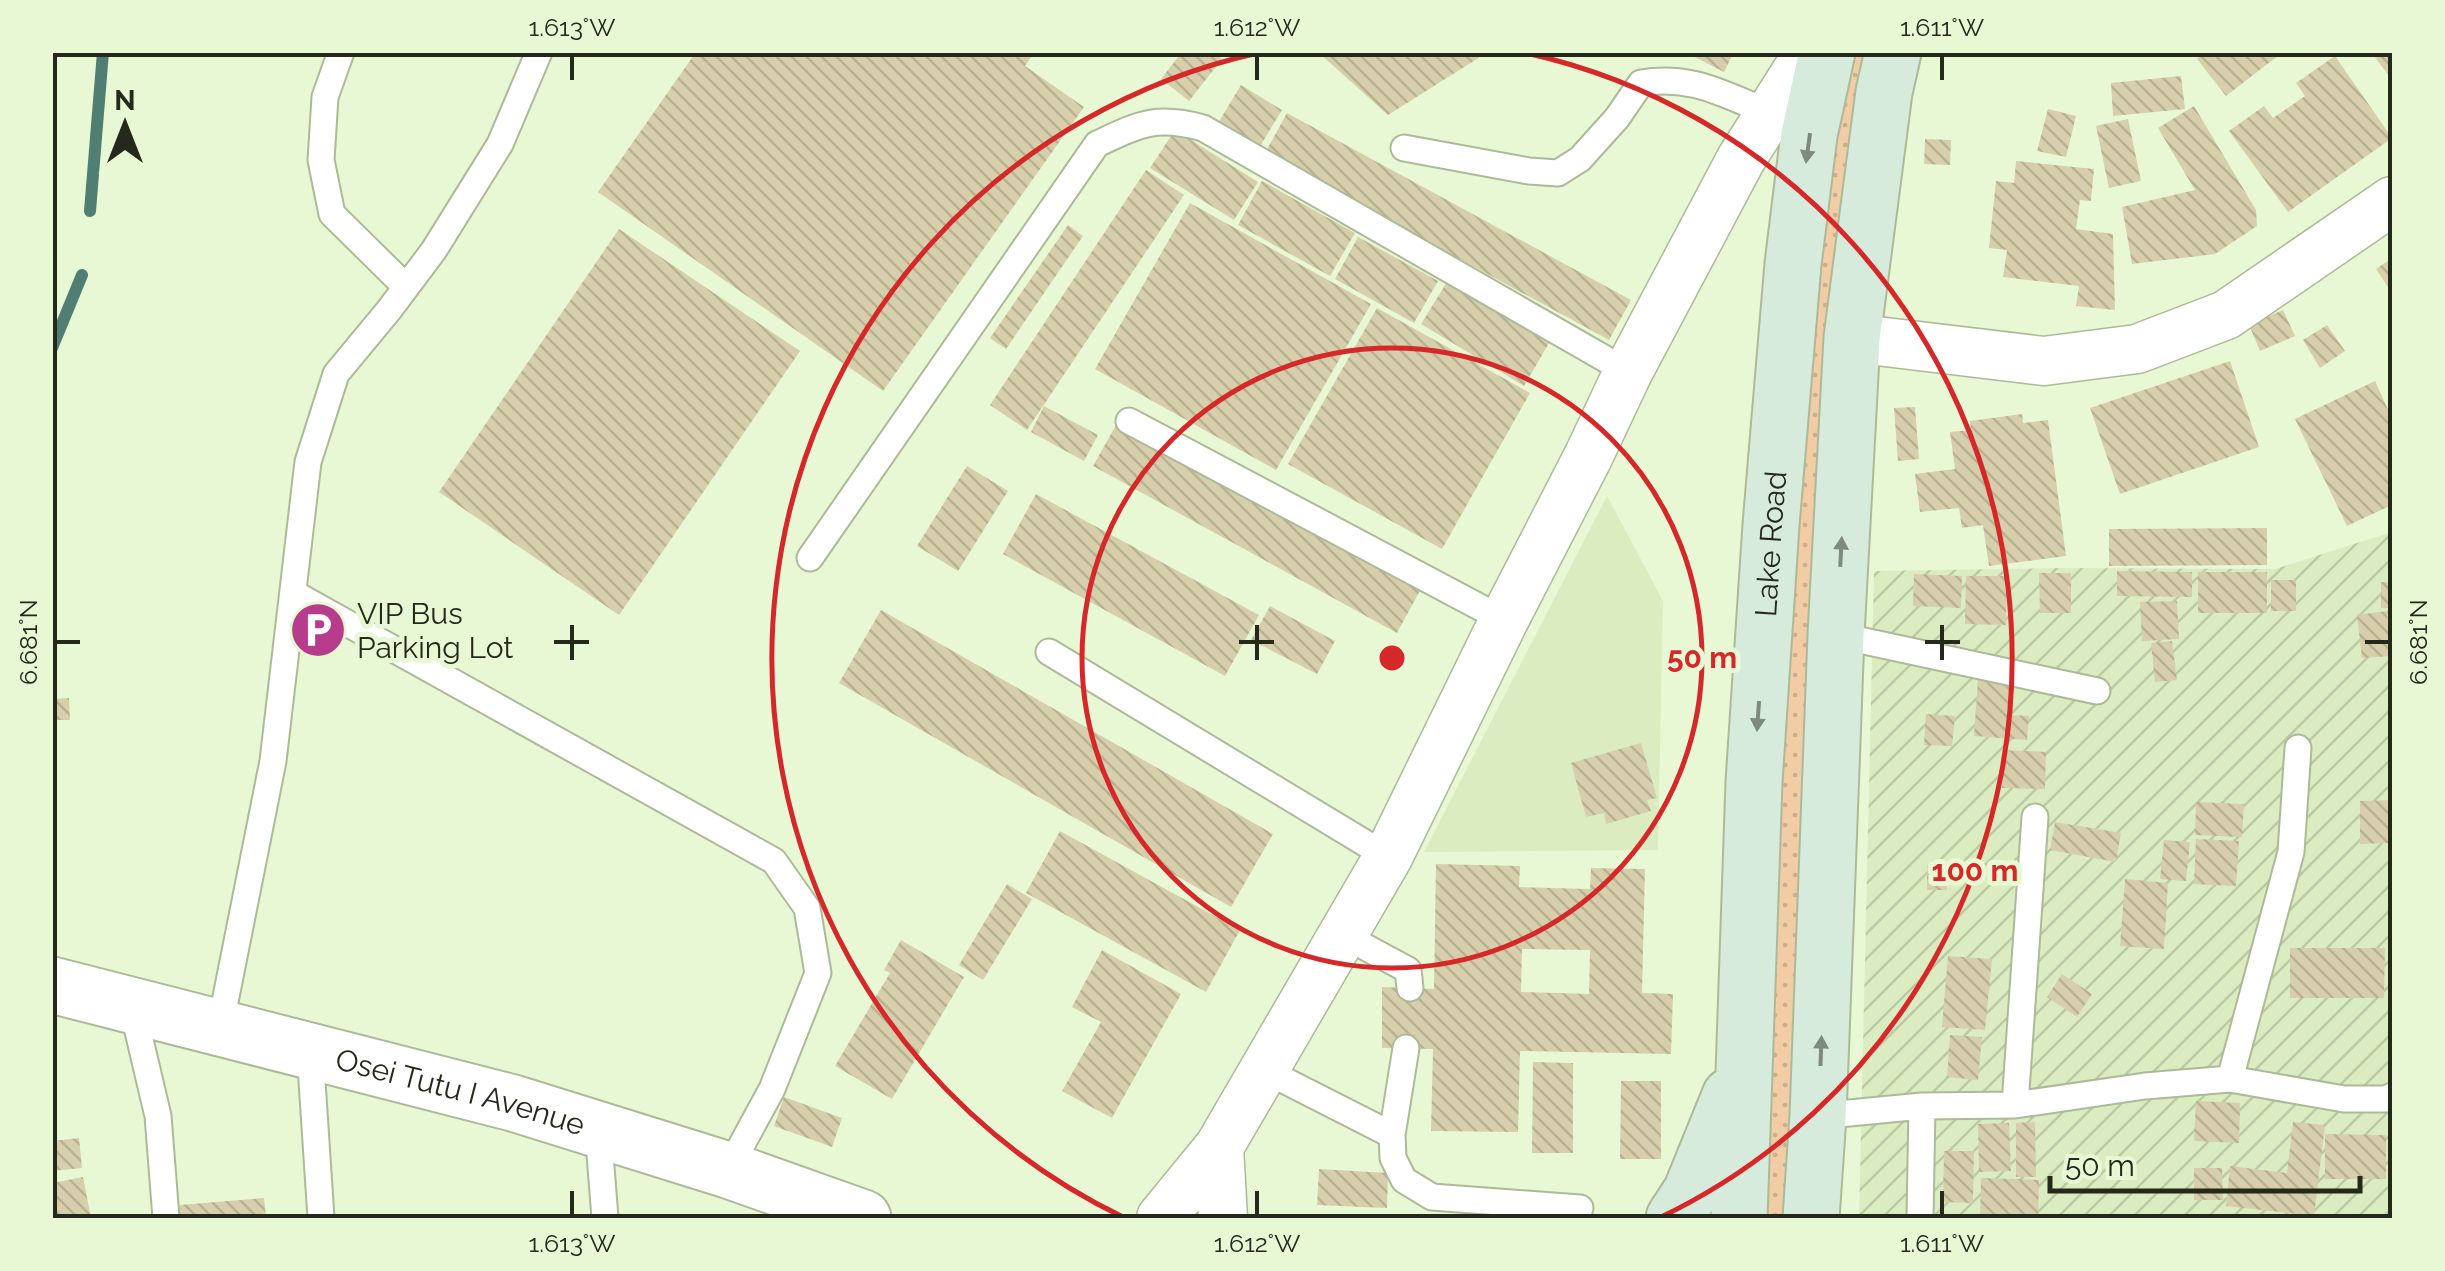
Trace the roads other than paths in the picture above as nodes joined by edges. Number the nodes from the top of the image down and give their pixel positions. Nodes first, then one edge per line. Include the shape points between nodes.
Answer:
1 (341, 52) edge
2 (539, 52) edge
3 (1809, 52) edge
4 (1828, 52) edge
5 (1892, 52) edge
6 (1770, 113) junction
7 (1404, 148) dead end
8 (2392, 201) edge
9 (406, 287) junction
10 (1852, 338) junction
11 (1628, 372) junction
12 (1130, 421) dead end
13 (810, 558) dead end
14 (293, 593) junction
15 (1504, 620) junction
16 (1836, 635) junction
17 (1049, 652) dead end
18 (2097, 691) dead end
19 (2298, 748) dead end
20 (2035, 818) dead end
21 (1388, 857) junction
22 (1342, 935) junction
23 (52, 985) edge
24 (1410, 988) dead end
25 (132, 1006) junction
26 (220, 1027) junction
27 (1406, 1048) dead end
28 (310, 1050) junction
29 (1744, 1060) junction
30 (1264, 1070) junction
31 (2230, 1079) junction
32 (2392, 1096) edge
33 (2016, 1105) junction
34 (1922, 1106) junction
35 (1818, 1116) junction
36 (598, 1130) junction
37 (1392, 1135) junction
38 (1219, 1146) junction
39 (728, 1170) junction
40 (1580, 1208) dead end
41 (166, 1218) edge
42 (321, 1218) edge
43 (605, 1218) edge
44 (863, 1218) edge
45 (1162, 1218) edge
46 (1222, 1218) edge
47 (1674, 1218) edge
48 (1738, 1218) edge
49 (1811, 1218) edge
50 (1920, 1218) edge

1 - 9 lane via 326,97 321,160 332,214
2 - 9 lane via 500,144
3 - 6 street
4 -> 29 main road, Lake Road via 1809,135 1771,525
5 - 10 main road
6 - 7 lane via 1693,83 1663,79 1641,84 1580,160 1558,173
6 - 11 street
8 - 10 street via 2226,315 2138,349 2044,361
9 - 14 lane via 336,374 308,462
16 -> 10 main road
11 - 13 lane via 1204,128 1174,120 1141,124 1097,144
11 - 15 street
12 - 15 lane
14 - 26 lane via 273,761
14 - 39 lane via 774,861 806,908 818,973 772,1089
15 - 21 street
16 - 18 lane
35 -> 16 main road
17 - 21 lane
19 - 31 lane via 2291,852
20 - 33 lane
21 - 22 street
22 - 24 lane via 1408,970
22 - 30 street
23 - 25 street, Osei Tutu I Avenue
25 - 26 street, Osei Tutu I Avenue
25 - 41 lane via 158,1116
26 - 28 street, Osei Tutu I Avenue
27 - 37 lane
28 - 36 street, Osei Tutu I Avenue
28 - 42 lane
29 - 47 main road via 1691,1192
29 - 48 main road, Lake Road
30 - 37 lane
30 - 38 street
31 - 32 lane via 2344,1099
31 - 33 lane
33 - 34 lane
34 - 35 lane
34 - 50 lane
35 - 49 main road
36 - 39 street, Osei Tutu I Avenue
36 - 43 lane
37 - 40 lane via 1392,1158 1404,1180 1432,1196
38 - 45 street
38 - 46 street
39 - 44 street, Osei Tutu I Avenue

